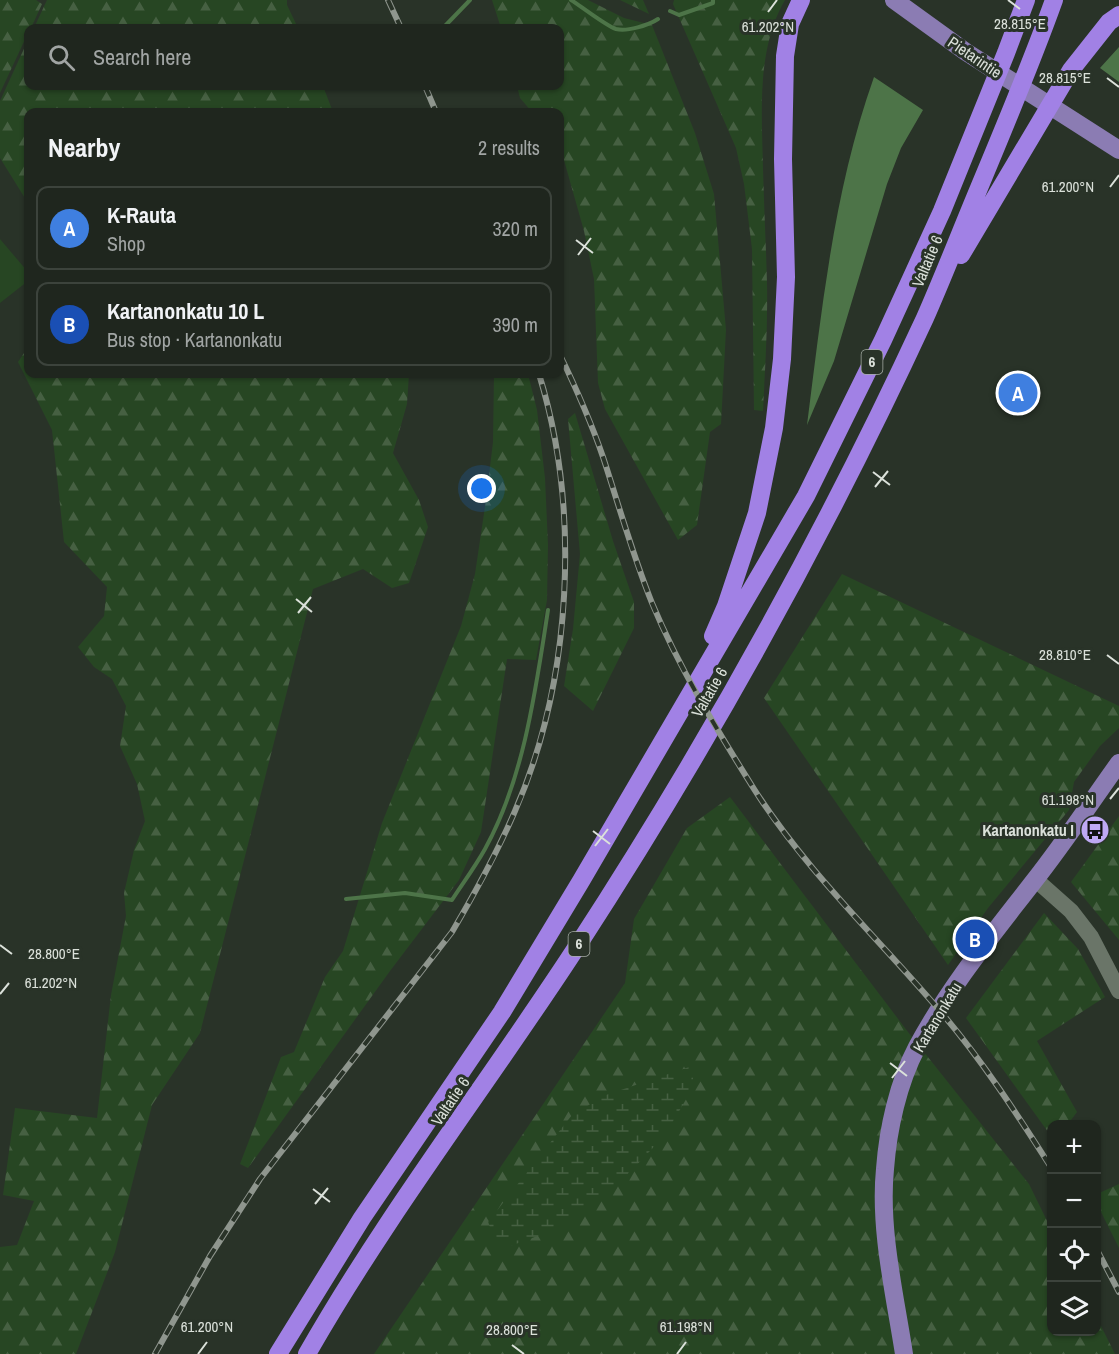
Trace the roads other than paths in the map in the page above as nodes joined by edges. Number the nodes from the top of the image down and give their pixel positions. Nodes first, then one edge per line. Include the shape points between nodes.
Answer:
1 (801, 0) edge
2 (894, 0) edge
3 (1026, 0) edge
4 (1054, 0) edge
5 (1119, 15) edge
6 (1119, 150) edge
7 (925, 316) junction
8 (682, 708) junction
9 (1119, 763) edge
10 (1035, 879) junction
11 (1119, 991) edge
12 (278, 1354) edge
13 (307, 1354) edge
14 (903, 1354) edge

1 - 8 highway via 790,24 785,56 786,277 774,428 753,524 726,606
2 - 6 main road, Pietarintie via 966,52
3 - 8 highway, Valtatie 6 / 6 via 942,211 883,340 806,496
4 - 7 highway, Valtatie 6 / 6
5 - 7 highway via 1071,70
7 - 13 highway, Valtatie 6 / 6 via 826,518 693,760 578,945 384,1232
8 - 12 highway, Valtatie 6 / 6 via 502,1012 362,1218
9 - 10 main road, Kartanonkatu
10 - 11 street via 1071,911 1091,937
10 - 14 main road, Kartanonkatu via 934,1018 916,1049 895,1110 884,1202

